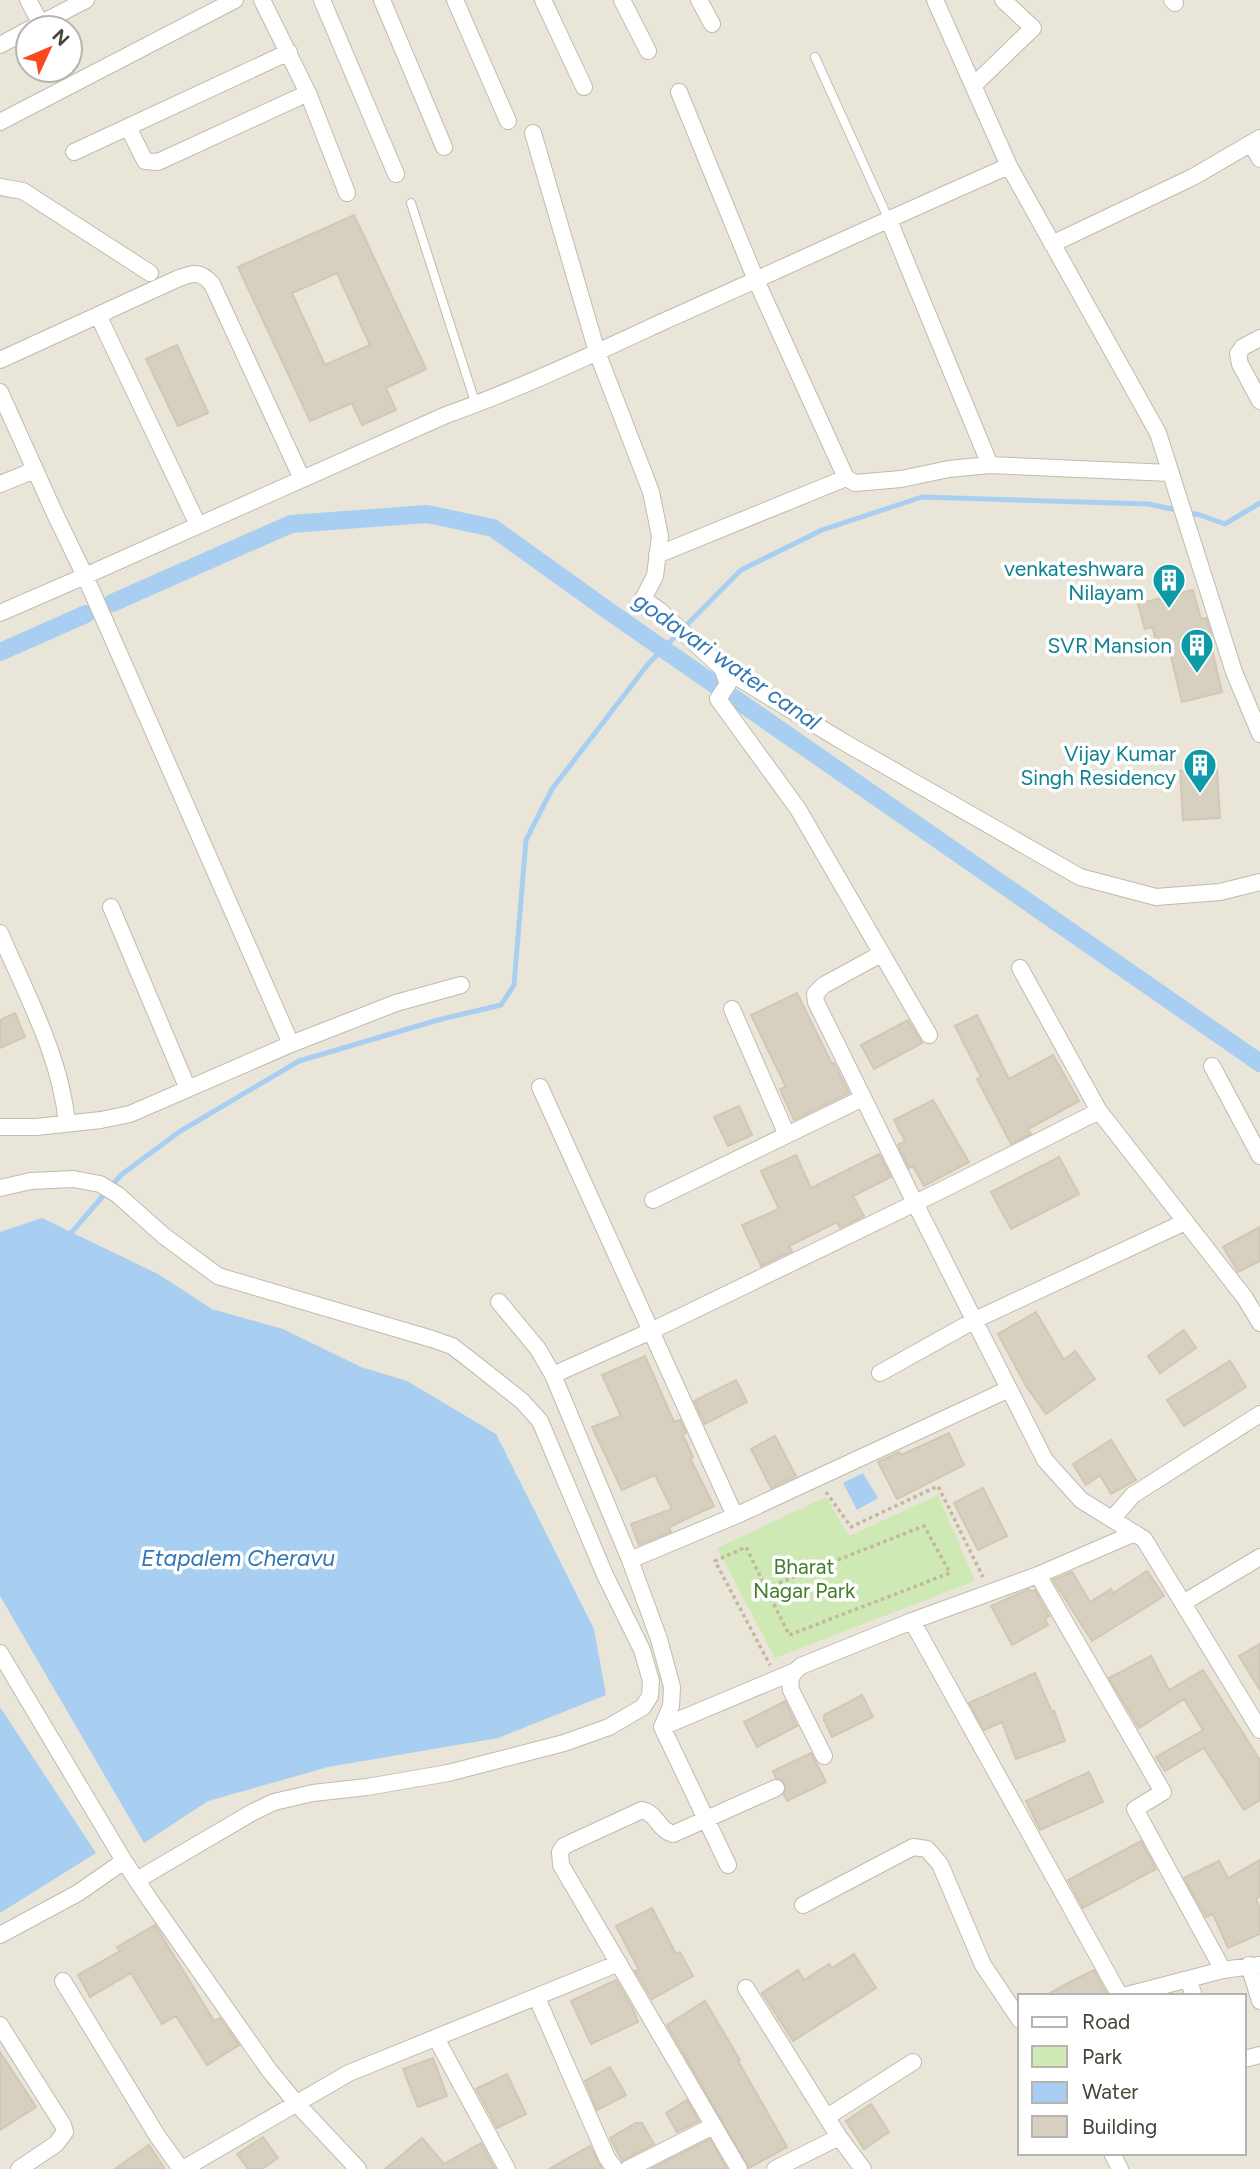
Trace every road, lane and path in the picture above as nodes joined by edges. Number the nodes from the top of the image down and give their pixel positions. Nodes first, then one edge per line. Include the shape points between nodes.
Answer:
1 (86, 0) edge
2 (235, 0) edge
3 (262, 0) edge
4 (322, 0) edge
5 (382, 0) edge
6 (455, 0) edge
7 (543, 0) edge
8 (622, 0) edge
9 (699, 0) edge
10 (935, 0) edge
11 (1011, 3) edge
12 (59, 14) edge
13 (712, 24) dead end
14 (648, 51) dead end
15 (289, 52) junction
16 (815, 57) dead end
17 (974, 85) junction
18 (584, 87) dead end
19 (678, 92) dead end
20 (308, 93) junction
21 (508, 121) dead end
22 (0, 122) edge
23 (128, 127) junction
24 (533, 133) dead end
25 (1256, 141) edge
26 (444, 147) dead end
27 (74, 152) dead end
28 (1260, 159) edge
29 (1009, 166) junction
30 (396, 174) dead end
31 (0, 187) edge
32 (347, 193) dead end
33 (411, 203) dead end
34 (888, 218) junction
35 (1052, 244) junction
36 (150, 273) dead end
37 (757, 280) junction
38 (98, 315) junction
39 (1260, 338) edge
40 (597, 352) junction
41 (0, 360) edge
42 (0, 392) edge
43 (1260, 401) edge
44 (470, 407) junction
45 (990, 465) junction
46 (35, 470) junction
47 (1170, 473) junction
48 (846, 478) junction
49 (302, 479) junction
50 (0, 484) edge
51 (198, 525) junction
52 (657, 555) junction
53 (85, 576) junction
54 (0, 613) edge
55 (722, 668) junction
56 (1260, 734) edge
57 (1260, 882) edge
58 (111, 907) dead end
59 (0, 933) edge
60 (881, 954) junction
61 (1020, 968) dead end
62 (461, 985) dead end
63 (732, 1009) dead end
64 (929, 1035) dead end
65 (291, 1044) junction
66 (1212, 1066) dead end
67 (540, 1087) dead end
68 (188, 1089) junction
69 (863, 1098) junction
70 (1099, 1111) junction
71 (67, 1124) junction
72 (0, 1127) edge
73 (787, 1135) junction
74 (1260, 1156) edge
75 (0, 1188) edge
76 (653, 1200) dead end
77 (915, 1203) junction
78 (1185, 1222) junction
79 (1260, 1290) edge
80 (1245, 1298) junction
81 (499, 1302) dead end
82 (975, 1320) junction
83 (1260, 1323) edge
84 (651, 1331) junction
85 (880, 1373) dead end
86 (553, 1376) junction
87 (1009, 1389) junction
88 (1260, 1414) edge
89 (824, 1489) dead end
90 (735, 1516) junction
91 (1112, 1519) junction
92 (1135, 1533) junction
93 (1260, 1557) edge
94 (630, 1560) junction
95 (1038, 1575) junction
96 (766, 1588) junction
97 (991, 1592) junction
98 (1184, 1603) junction
99 (912, 1621) junction
100 (0, 1653) edge
101 (788, 1667) junction
102 (662, 1727) junction
103 (1260, 1730) edge
104 (824, 1756) dead end
105 (776, 1788) dead end
106 (706, 1820) junction
107 (124, 1861) junction
108 (728, 1865) dead end
109 (137, 1880) junction
110 (803, 1905) dead end
111 (0, 1935) edge
112 (619, 1963) junction
113 (1255, 1965) edge
114 (1223, 1970) junction
115 (1188, 1979) junction
116 (63, 1981) dead end
117 (746, 1988) dead end
118 (1121, 1994) edge
119 (1130, 1994) edge
120 (1193, 1994) edge
121 (537, 1998) junction
122 (1260, 2001) edge
123 (1018, 2017) edge
124 (0, 2025) edge
125 (436, 2038) junction
126 (913, 2062) dead end
127 (297, 2104) junction
128 (827, 2117) junction
129 (713, 2126) junction
130 (839, 2137) junction
131 (19, 2169) edge
132 (182, 2169) edge
133 (358, 2169) edge
134 (507, 2169) edge
135 (615, 2169) edge
136 (628, 2169) edge
137 (739, 2169) edge
138 (775, 2169) edge
139 (863, 2169) edge

1 - 12 street
2 - 22 street
3 - 15 street
4 - 30 street
5 - 26 street
6 - 21 street
7 - 18 street
8 - 14 street
9 - 13 street
10 - 17 street
11 - 17 street via 1033,27
15 - 20 street
15 - 23 street
16 - 34 lane
17 - 29 street
19 - 37 street
20 - 23 street via 158,162 145,161
20 - 32 street
23 - 27 street
24 - 40 street
25 - 28 street
25 - 35 street via 1193,177
29 - 34 street
29 - 35 street
31 - 36 street via 23,191
33 - 44 lane
34 - 37 street
34 - 45 street
35 - 47 street via 1158,433
37 - 40 street
37 - 48 street
38 - 41 street
38 - 49 street via 192,273 206,277
38 - 51 street
39 - 43 street via 1238,354
40 - 44 street
40 - 52 street via 651,492 660,536
42 - 46 street
44 - 49 street
45 - 47 street
45 - 48 street via 890,480 855,483
46 - 50 street
46 - 53 street
47 - 56 street via 1234,673
48 - 52 street
49 - 51 street
51 - 53 street
52 - 55 street via 655,576 643,599
53 - 54 street
53 - 65 street
55 - 57 street via 1080,877 1156,897 1220,892
55 - 60 street via 728,684 719,699 798,810
58 - 68 street
59 - 71 street via 50,1052 66,1104
60 - 64 street
60 - 69 street via 816,994
61 - 70 street
62 - 65 street via 396,1003
63 - 73 street
65 - 68 street
66 - 74 street
67 - 84 street
68 - 71 street via 130,1114
69 - 73 street
69 - 77 street
70 - 77 street
70 - 78 street
71 - 72 street
73 - 76 street
75 - 109 street via 73,1179 100,1184 218,1276 452,1346 522,1401 540,1421 642,1650 651,1681 643,1707 609,1727 448,1773 274,1802
77 - 82 street
77 - 84 street
78 - 80 street
78 - 82 street
79 - 80 street
80 - 83 street
81 - 86 street via 538,1349
82 - 85 street
82 - 87 street
84 - 86 street
84 - 90 street
86 - 94 street
87 - 90 street
87 - 91 street via 1045,1460 1081,1500
88 - 91 street via 1133,1495
89 - 97 path via 851,1527 938,1486
90 - 94 street
91 - 92 street
92 - 95 street
92 - 98 street via 1144,1539
93 - 98 street
94 - 102 street via 672,1687 671,1706
95 - 97 street
95 - 114 street via 1163,1792 1135,1810
96 - 96 path via 789,1634 950,1573 924,1526
96 - 101 path via 746,1547 715,1561 769,1665
97 - 99 street
98 - 103 street
99 - 101 street via 801,1666
99 - 118 street
100 - 107 street
101 - 102 street
101 - 104 street via 791,1690
102 - 106 street
105 - 106 street
106 - 108 street
106 - 112 street via 673,1834 663,1830 652,1813 642,1810 564,1846 560,1852 561,1865
107 - 109 street
107 - 111 street via 78,1893
109 - 127 street
110 - 123 street via 913,1847 927,1849 940,1864 983,1965
112 - 121 street
112 - 129 street
113 - 114 street
113 - 122 street
114 - 115 street
115 - 119 street
115 - 120 street
116 - 132 street
117 - 128 street
121 - 125 street
121 - 135 street
124 - 131 street via 65,2132
125 - 127 street via 349,2073
125 - 134 street
126 - 128 street
127 - 132 street
127 - 133 street
128 - 130 street
129 - 136 street
129 - 137 street
130 - 138 street
130 - 139 street

